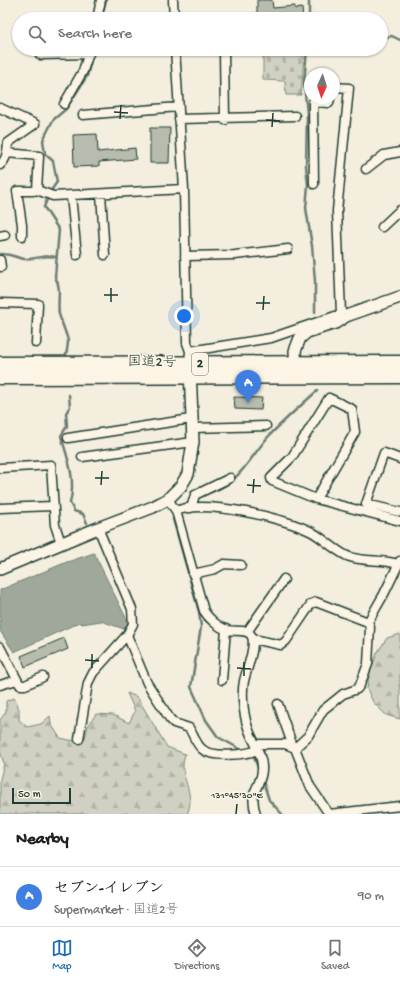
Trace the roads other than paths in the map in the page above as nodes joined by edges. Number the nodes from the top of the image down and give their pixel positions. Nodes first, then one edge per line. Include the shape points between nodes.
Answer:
1 (101, 0) edge
2 (173, 0) edge
3 (98, 12) edge
4 (174, 12) edge
5 (88, 56) edge
6 (175, 56) edge
7 (224, 56) edge
8 (340, 87) edge
9 (64, 104) dead end
10 (313, 104) edge
11 (178, 107) junction
12 (0, 108) edge
13 (83, 115) dead end
14 (295, 116) dead end
15 (179, 119) junction
16 (225, 120) junction
17 (400, 152) edge
18 (7, 153) junction
19 (0, 165) edge
20 (366, 169) dead end
21 (314, 184) dead end
22 (184, 189) junction
23 (37, 190) junction
24 (101, 194) junction
25 (71, 196) junction
26 (400, 210) edge
27 (382, 227) dead end
28 (22, 236) dead end
29 (288, 249) dead end
30 (77, 254) dead end
31 (105, 255) dead end
32 (186, 256) junction
33 (400, 297) edge
34 (0, 303) edge
35 (343, 315) junction
36 (36, 343) dead end
37 (400, 363) edge
38 (0, 364) edge
39 (190, 364) junction
40 (296, 370) junction
41 (0, 376) edge
42 (400, 376) edge
43 (192, 424) junction
44 (266, 426) dead end
45 (68, 438) dead end
46 (193, 442) junction
47 (82, 457) dead end
48 (400, 459) edge
49 (0, 468) edge
50 (230, 478) dead end
51 (168, 499) junction
52 (316, 499) junction
53 (54, 506) junction
54 (0, 508) edge
55 (191, 508) junction
56 (176, 511) junction
57 (400, 512) edge
58 (400, 522) edge
59 (98, 528) junction
60 (61, 543) junction
61 (399, 563) edge
62 (241, 565) dead end
63 (0, 569) edge
64 (193, 574) junction
65 (284, 579) dead end
66 (368, 622) junction
67 (226, 629) junction
68 (247, 632) junction
69 (127, 635) junction
70 (253, 639) junction
71 (0, 647) edge
72 (43, 677) dead end
73 (17, 680) junction
74 (222, 680) dead end
75 (0, 685) edge
76 (278, 704) dead end
77 (80, 739) dead end
78 (292, 746) junction
79 (257, 747) junction
80 (400, 806) edge
81 (256, 814) edge
82 (329, 814) edge

1 - 3 street
2 - 4 street
5 - 9 street via 83,71
6 - 11 street
7 - 16 street
8 - 35 street via 348,88 337,211
10 - 21 street
11 - 13 street
11 - 15 street
12 - 18 street via 36,124 8,143
14 - 16 street
15 - 16 street
15 - 22 street
17 - 20 street via 384,155
18 - 19 street
18 - 23 street via 39,156
22 - 24 street
22 - 32 street
23 - 25 street via 50,195
23 - 28 street via 17,191
24 - 25 street
24 - 31 street
25 - 30 street
26 - 27 street
29 - 32 street via 236,255
32 - 39 street via 187,343
33 - 35 street
34 - 36 street via 38,304
35 - 39 street
35 - 40 street via 335,323 307,332 300,338 295,351
37 - 40 highway, 国道2号 / 2
38 - 39 highway, 国道2号 / 2
39 - 40 highway, 国道2号 / 2
39 - 41 highway, 国道2号 / 2
39 - 43 street
40 - 42 highway, 国道2号 / 2
43 - 44 street
43 - 45 street
43 - 46 street
46 - 47 street
46 - 51 street via 188,474 181,486
48 - 57 street via 384,453 366,504
49 - 53 street via 51,465
50 - 55 street via 195,495
51 - 56 street
51 - 59 street
52 - 52 street via 272,481 271,478 292,457 329,398 352,409 355,432
52 - 58 street
53 - 54 street
53 - 60 street via 54,525
55 - 56 street
55 - 61 street via 259,514 310,531 350,557
56 - 64 street
59 - 60 street
59 - 69 street via 132,609 133,624
60 - 63 street
61 - 66 street
62 - 64 street via 224,564
64 - 67 street via 207,617
65 - 68 street
66 - 70 street via 316,602 311,604 281,645
66 - 78 street via 369,656 360,685 357,689 343,694 323,710 308,736
67 - 68 street
67 - 74 street
68 - 70 street
69 - 77 street via 88,682
69 - 79 street via 147,683 170,719 189,728 199,746 211,753 242,754
70 - 79 street via 243,683 243,696 249,732
71 - 73 street
72 - 73 street via 25,685
73 - 75 street
76 - 78 street
78 - 79 street
78 - 82 street via 310,786
79 - 81 street via 260,776 254,792
80 - 82 street

